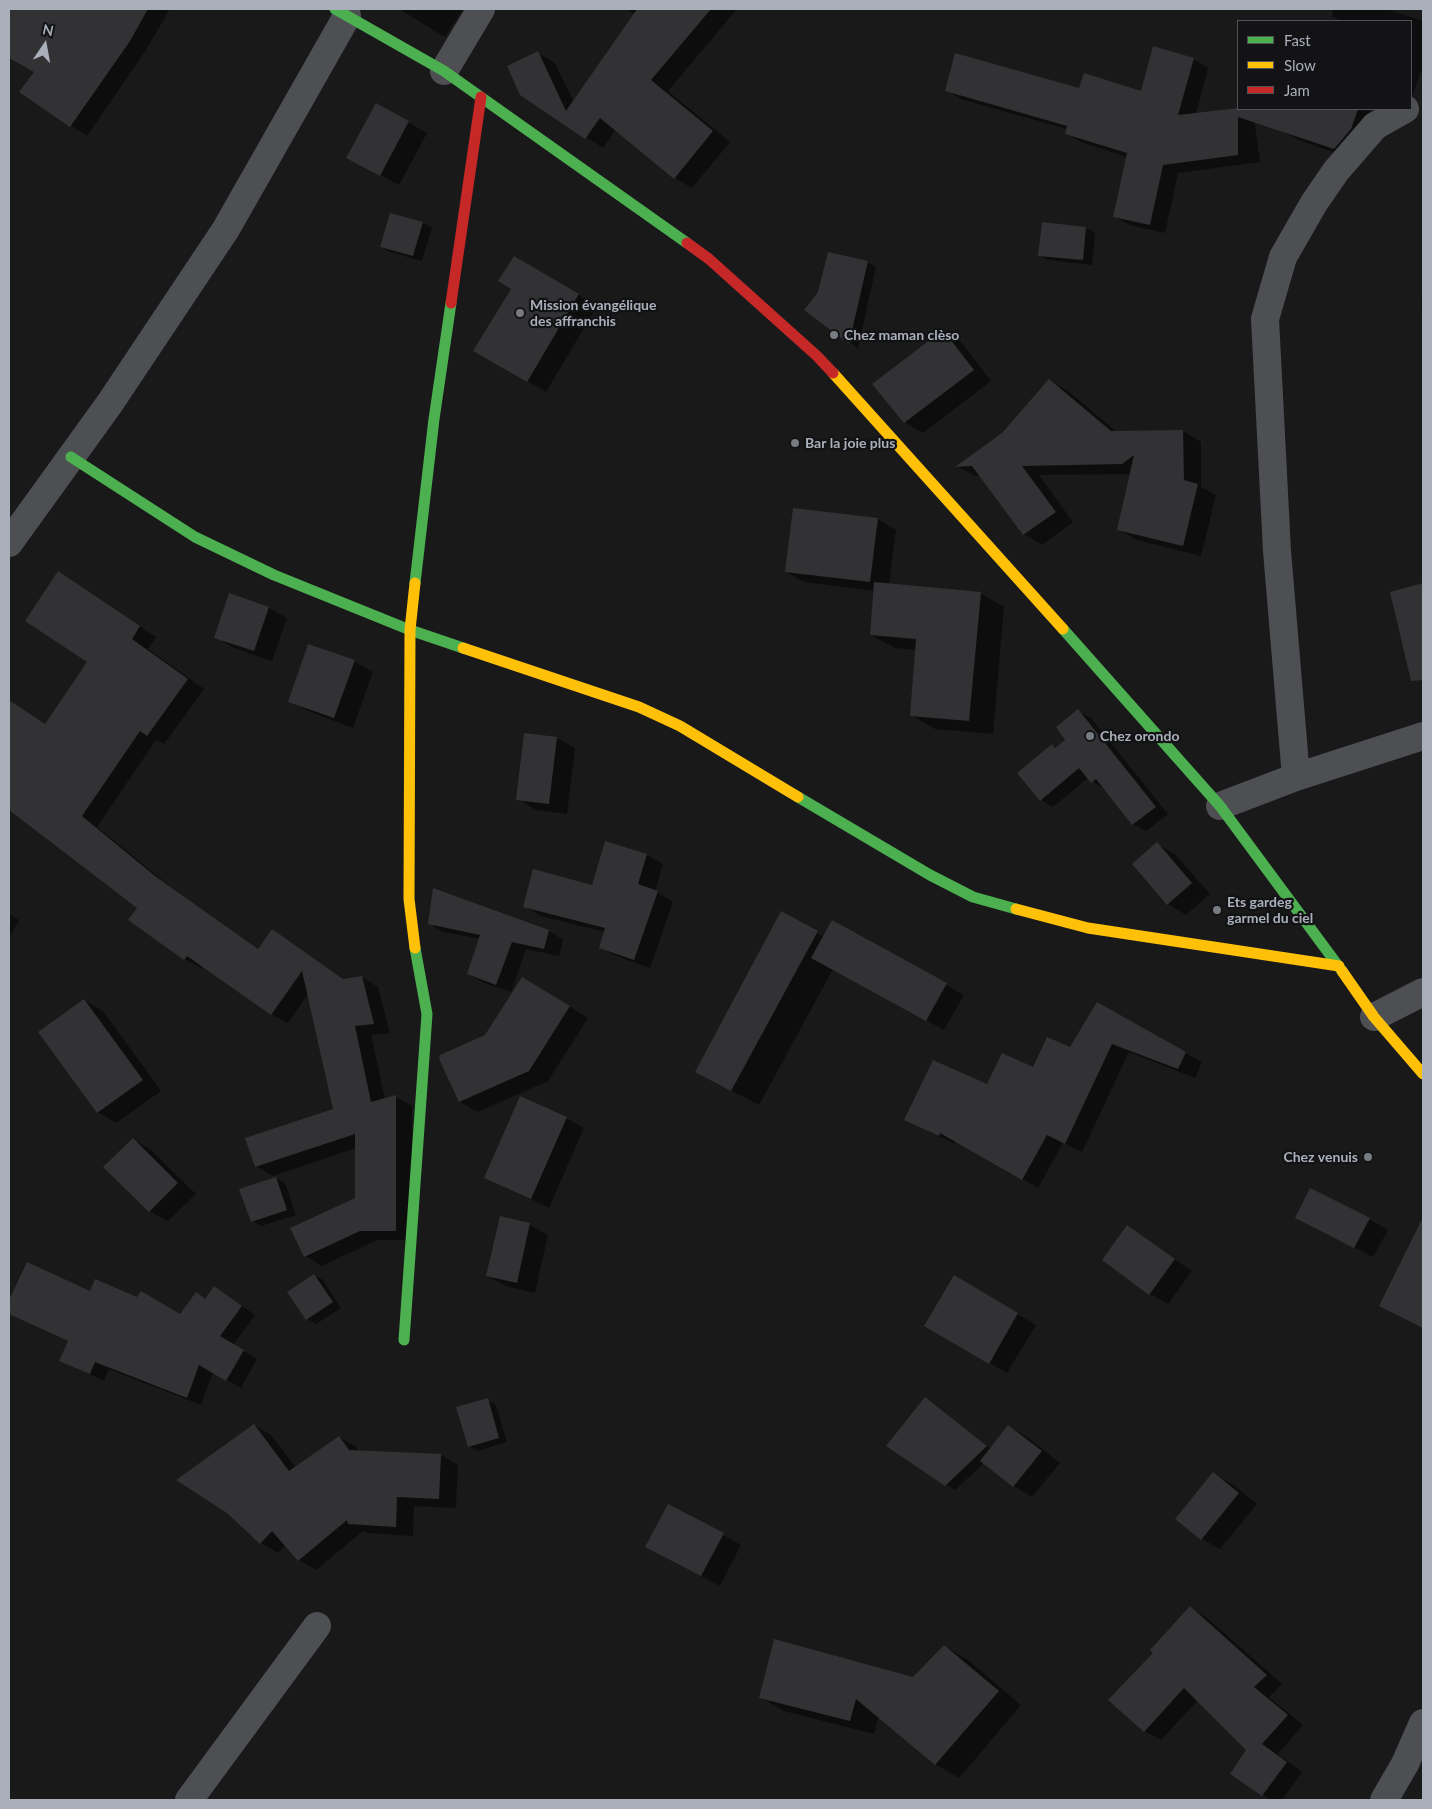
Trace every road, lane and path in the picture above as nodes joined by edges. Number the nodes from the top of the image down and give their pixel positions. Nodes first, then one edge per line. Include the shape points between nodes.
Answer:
1 (481, 9) edge
2 (341, 12) edge
3 (444, 71) junction
4 (480, 97) junction
5 (1403, 110) edge
6 (71, 457) junction
7 (12, 531) edge
8 (410, 630) junction
9 (1423, 736) edge
10 (1394, 746) junction
11 (1423, 756) edge
12 (1296, 777) junction
13 (1220, 806) junction
14 (1339, 966) junction
15 (1423, 992) edge
16 (1374, 1017) junction
17 (1423, 1074) edge
18 (404, 1340) dead end
19 (317, 1626) dead end
20 (1423, 1723) edge
21 (189, 1800) edge
22 (1384, 1800) edge

1 - 3 street
2 - 3 street
2 - 6 street via 226,229
3 - 4 street
4 - 8 street via 434,419
4 - 13 street via 709,259 817,356
5 - 12 street via 1375,126 1314,202 1283,258 1265,319 1277,551
6 - 7 street
6 - 8 street via 195,537 274,575
8 - 14 street via 639,706 680,726 930,875 973,897 1088,928
8 - 18 street via 409,899 415,951 428,1014
9 - 10 street
10 - 11 street
10 - 12 street
12 - 13 street
13 - 14 street
14 - 16 street
15 - 16 street
16 - 17 street
19 - 21 street
20 - 22 street

